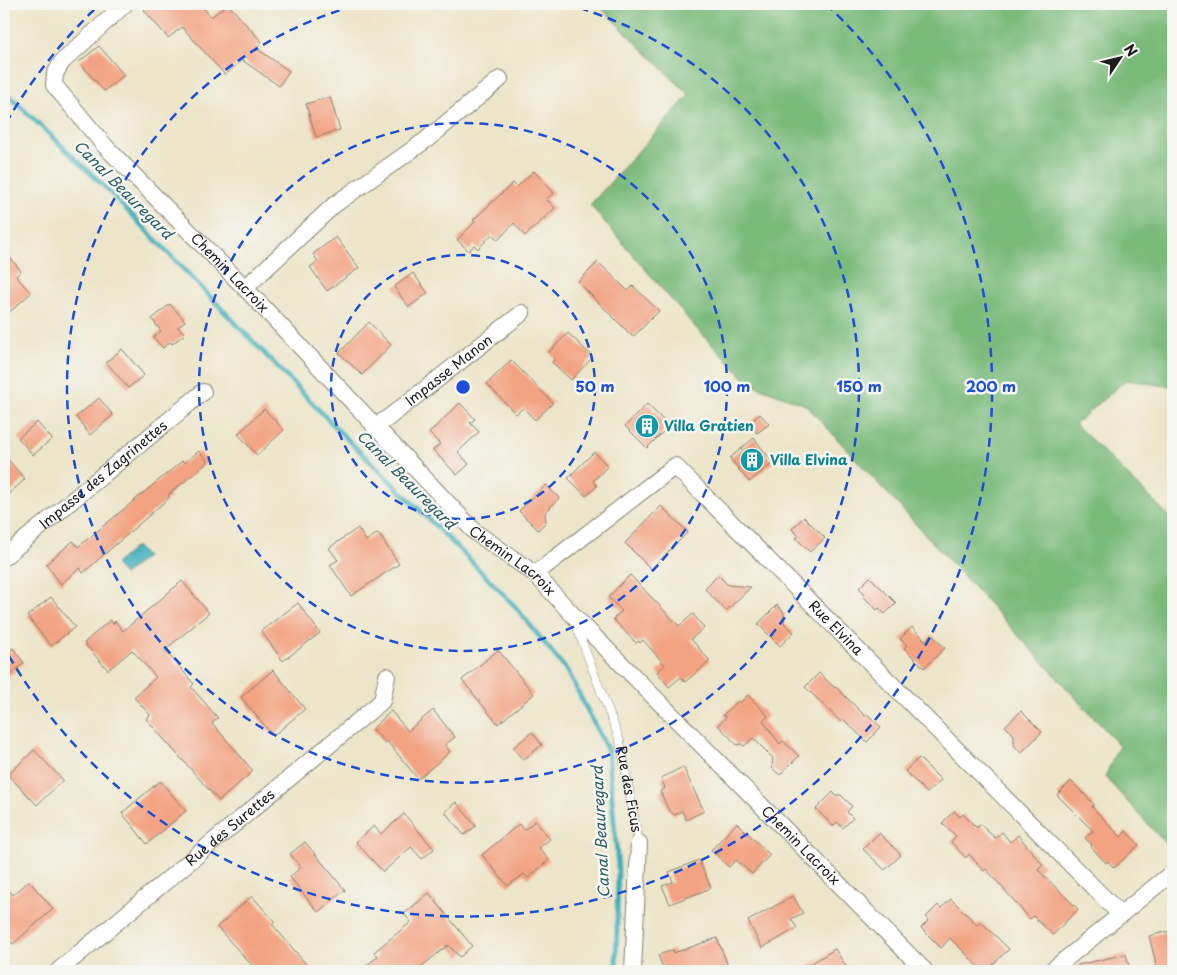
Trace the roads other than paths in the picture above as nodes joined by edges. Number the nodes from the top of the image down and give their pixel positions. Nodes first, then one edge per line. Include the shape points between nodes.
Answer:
1 (125, 4) edge
2 (500, 79) dead end
3 (245, 288) junction
4 (522, 313) dead end
5 (203, 392) dead end
6 (374, 427) junction
7 (4, 557) edge
8 (535, 574) junction
9 (572, 614) junction
10 (387, 676) dead end
11 (640, 843) joint
12 (1173, 872) edge
13 (1121, 915) junction
14 (58, 971) edge
15 (632, 971) edge
16 (924, 971) edge
17 (1051, 971) edge

1 - 3 street, Chemin Lacroix via 62,62 55,74 54,85 105,146
2 - 3 street via 426,140 334,205
3 - 6 street, Chemin Lacroix
4 - 6 street, Impasse Manon
5 - 7 street, Impasse des Zagrinettes
6 - 8 street, Chemin Lacroix via 475,532
8 - 9 street, Chemin Lacroix
8 - 13 street, Rue Elvina via 675,466
9 - 11 lane, Rue des Ficus via 620,741
9 - 16 street, Chemin Lacroix
10 - 14 street, Rue des Surettes via 382,701
11 - 15 street, Rue des Ficus
12 - 13 street
13 - 17 street

